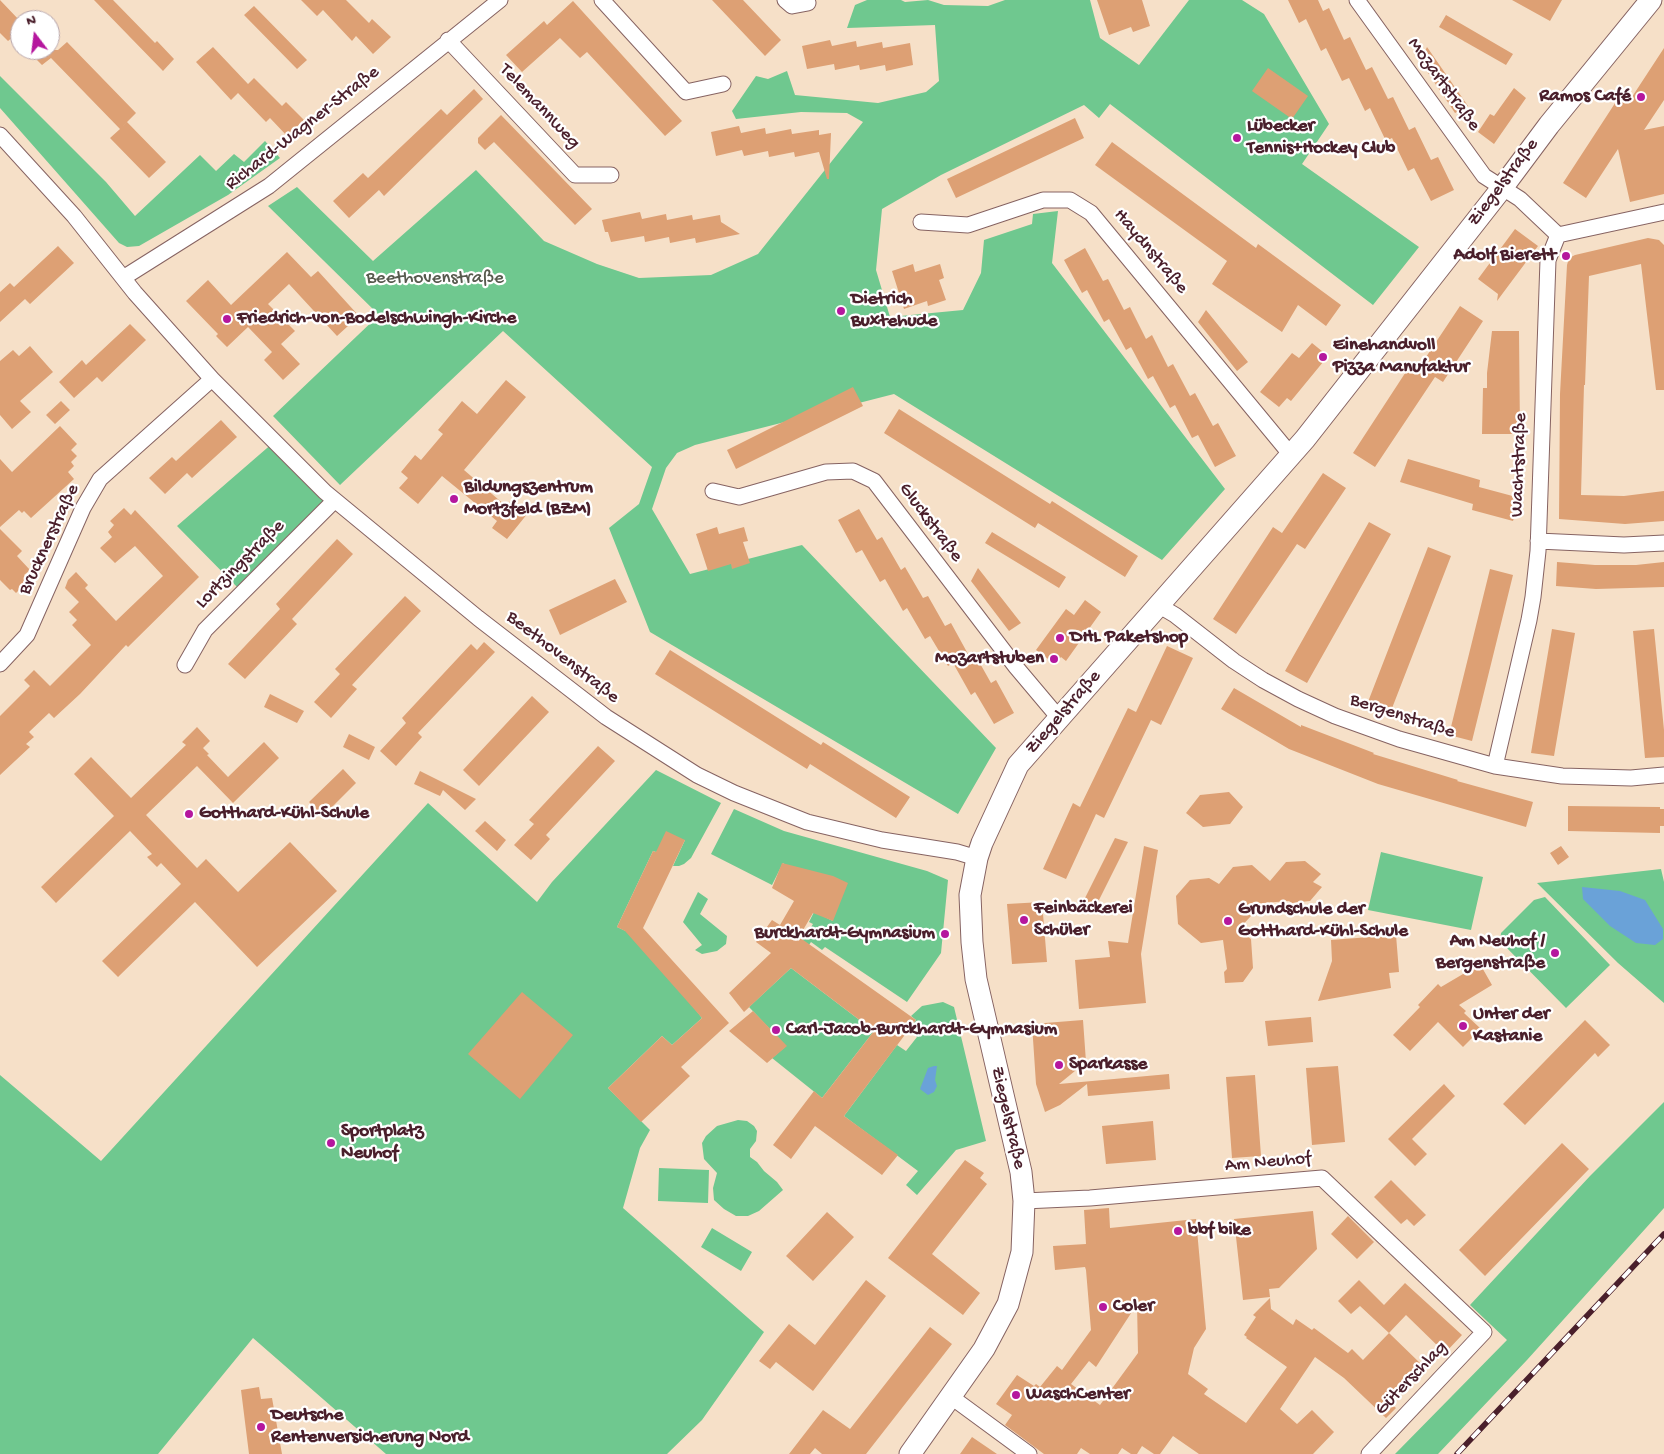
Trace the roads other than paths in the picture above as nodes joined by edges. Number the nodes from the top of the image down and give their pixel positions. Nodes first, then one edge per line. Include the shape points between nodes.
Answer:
1 (500, 0) edge
2 (602, 0) edge
3 (785, 0) edge
4 (1357, 0) edge
5 (1651, 0) edge
6 (808, 3) dead end
7 (448, 40) junction
8 (723, 84) dead end
9 (0, 135) edge
10 (611, 175) dead end
11 (1502, 188) junction
12 (1664, 212) edge
13 (921, 222) dead end
14 (1558, 235) junction
15 (123, 278) junction
16 (212, 379) junction
17 (1291, 455) junction
18 (713, 491) dead end
19 (334, 501) junction
20 (1538, 541) junction
21 (1664, 543) edge
22 (1158, 605) junction
23 (0, 664) edge
24 (185, 665) dead end
25 (1060, 718) junction
26 (1496, 766) junction
27 (1664, 775) edge
28 (977, 858) junction
29 (1024, 1202) junction
30 (1484, 1332) joint
31 (950, 1396) junction
32 (910, 1454) edge
33 (1029, 1454) edge
34 (1369, 1454) edge

1 - 7 street, Richard-Wagner-Straße
2 - 8 street via 686,92
3 - 6 street via 792,6
4 - 11 street, Mozartstraße via 1484,176
5 - 11 main road, Ziegelstraße via 1548,125
7 - 10 street, Telemannweg via 575,175
7 - 15 street, Richard-Wagner-Straße via 269,186
9 - 15 street, Beethovenstraße via 74,216
11 - 14 street via 1520,199
11 - 17 main road, Ziegelstraße
12 - 14 street
13 - 17 street, Haydnstraße via 968,225 1043,200 1070,200 1077,204 1091,213 1133,262
14 - 20 street, Wachtstraße via 1548,260
15 - 16 street, Beethovenstraße
16 - 19 street, Beethovenstraße
16 - 23 street, Brucknerstraße via 100,480 83,508 27,636
17 - 22 main road, Ziegelstraße
18 - 25 street, Gluckstraße via 739,497 826,472 853,470 874,482 1016,668
19 - 24 street, Lortzingstraße via 205,630
19 - 28 street, Beethovenstraße via 606,717 696,775 807,822
20 - 21 street via 1624,545
20 - 26 street, Wachtstraße via 1530,620
22 - 25 main road, Ziegelstraße
22 - 26 street, Bergenstraße via 1234,661 1298,699 1390,735
25 - 28 main road, Ziegelstraße via 1018,765
26 - 27 street, Bergenstraße via 1566,776 1631,778
28 - 29 main road, Ziegelstraße via 970,895 976,979 1021,1172
29 - 30 street, Am Neuhof via 1322,1178
29 - 31 main road, Ziegelstraße via 1022,1252 1008,1304 984,1349
30 - 34 street, Güterschlag
31 - 32 main road, Ziegelstraße
31 - 33 street

